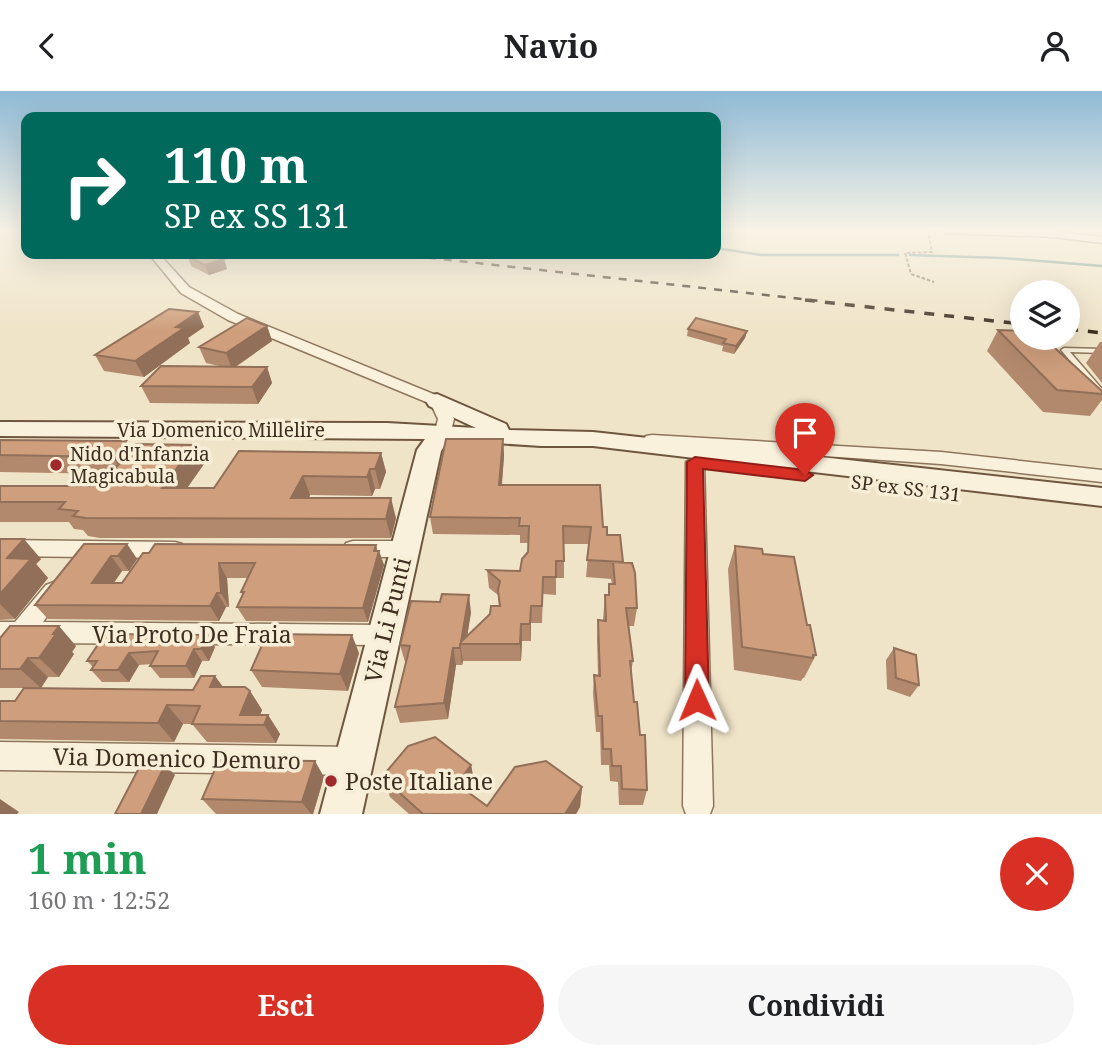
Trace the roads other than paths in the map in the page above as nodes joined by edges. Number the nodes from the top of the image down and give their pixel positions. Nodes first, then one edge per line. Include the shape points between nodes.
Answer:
1 (162, 264) edge
2 (1102, 351) edge
3 (1102, 394) edge
4 (433, 399) junction
5 (0, 429) edge
6 (300, 430) junction
7 (372, 430) junction
8 (443, 431) junction
9 (511, 437) junction
10 (551, 440) junction
11 (647, 445) junction
12 (427, 460) junction
13 (695, 462) junction
14 (1102, 476) edge
15 (1102, 497) edge
16 (1102, 512) edge
17 (0, 548) edge
18 (198, 549) edge
19 (338, 549) edge
20 (405, 549) junction
21 (87, 550) junction
22 (11, 632) edge
23 (383, 635) junction
24 (0, 659) edge
25 (0, 755) edge
26 (354, 761) junction
27 (698, 806) dead end
28 (341, 814) edge

1 - 4 street via 185,290 233,317
2 - 3 lane via 1064,350
4 - 7 main road via 400,423
4 - 8 street via 446,419
4 - 9 main road
5 - 6 main road, Via Domenico Millelire
6 - 7 main road, Via Domenico Millelire
6 - 12 main road via 404,443 421,448
7 - 8 main road, Via Domenico Millelire
8 - 9 main road, Via Domenico Millelire
8 - 12 main road, Via Li Punti
9 - 10 main road
9 - 12 main road via 461,443
10 - 11 main road, SP ex SS 131
10 - 13 main road, SP ex SS 131 via 593,452
11 - 14 street via 650,440 891,454
11 - 15 main road, SP ex SS 131
12 - 20 main road, Via Li Punti
13 - 16 main road, SP ex SS 131
13 - 27 street
17 - 21 street
18 - 21 street
19 - 20 street
20 - 23 main road, Via Li Punti
21 - 22 street
22 - 23 street, Via Proto De Fraia
22 - 24 street
23 - 26 main road, Via Li Punti
25 - 26 street, Via Domenico Demuro
26 - 28 main road, Via Li Punti

